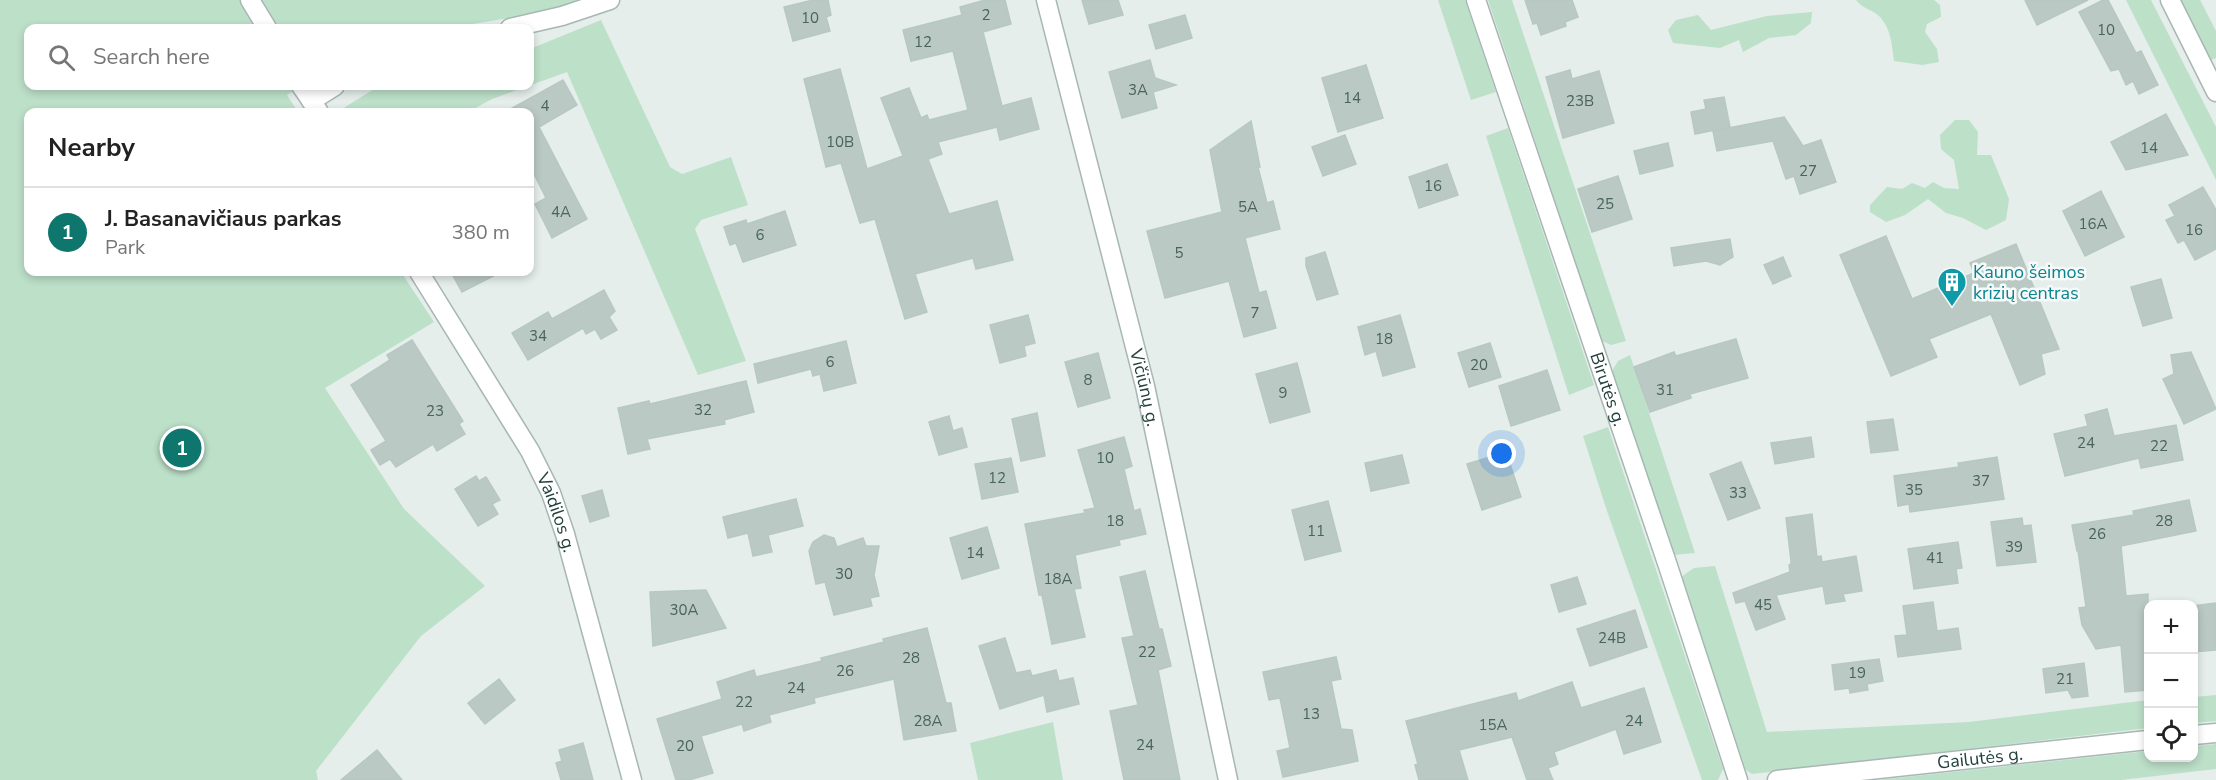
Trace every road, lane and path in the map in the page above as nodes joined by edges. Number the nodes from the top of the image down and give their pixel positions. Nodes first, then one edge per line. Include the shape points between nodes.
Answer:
1 (250, 0) edge
2 (610, 0) edge
3 (1046, 0) edge
4 (1476, 0) edge
5 (2170, 0) edge
6 (265, 24) edge
7 (527, 24) edge
8 (328, 90) edge
9 (2216, 92) edge
10 (310, 100) edge
11 (421, 276) edge
12 (2216, 733) edge
13 (2198, 735) edge
14 (2144, 740) edge
15 (632, 780) edge
16 (1228, 780) edge
17 (1738, 780) edge
18 (1777, 780) edge

1 - 6 street
2 - 7 street
3 - 16 street, Vičiūnų g. via 1145,386
4 - 17 street, Birutės g.
5 - 9 street
8 - 10 street
11 - 15 street, Vaidilos g. via 530,451 551,493
12 - 13 street
14 - 18 street, Gailutės g.

